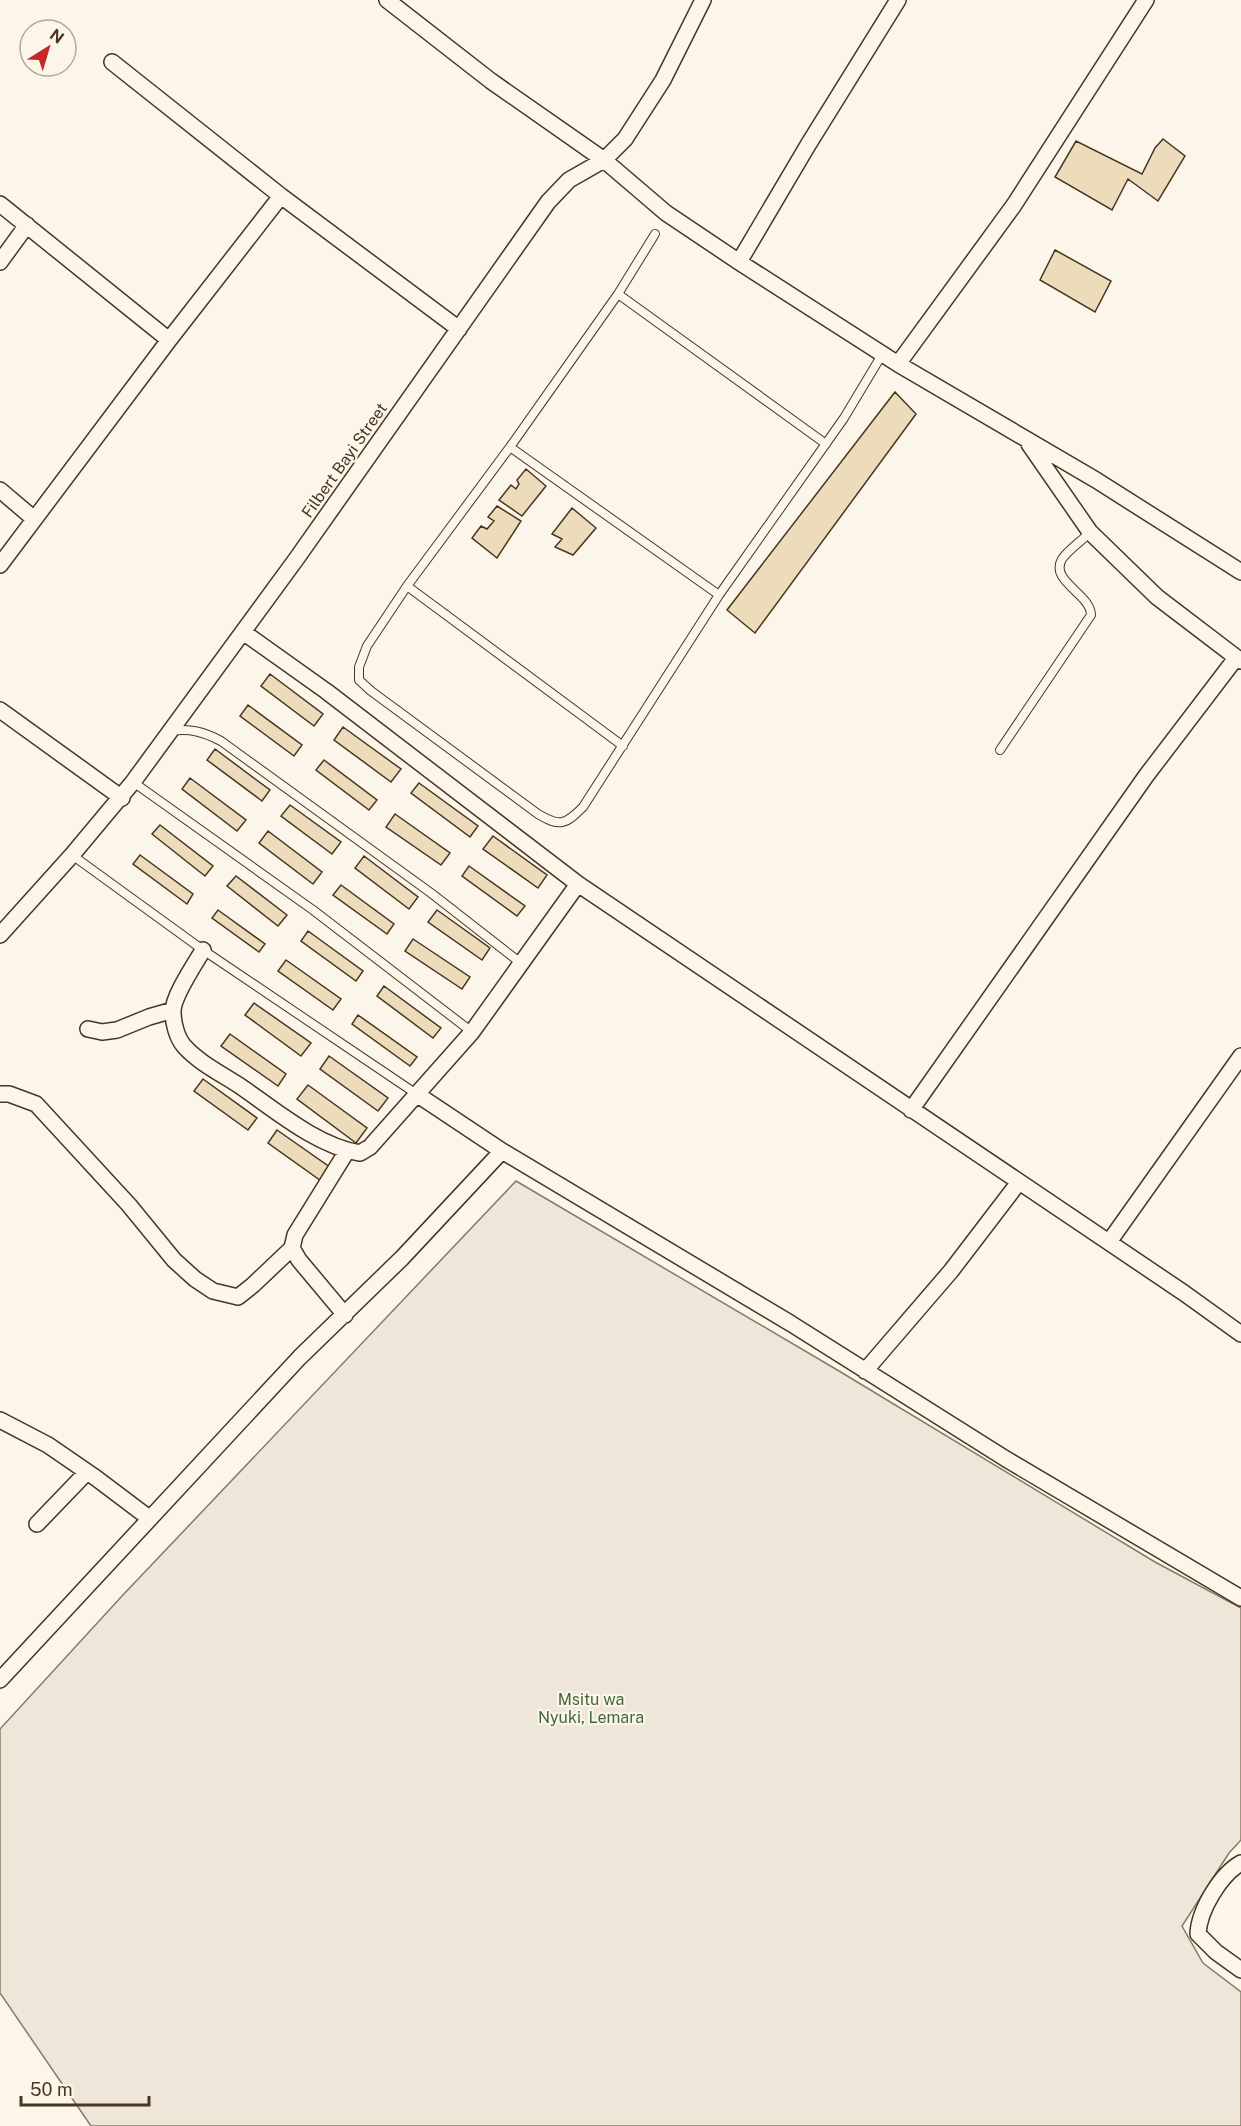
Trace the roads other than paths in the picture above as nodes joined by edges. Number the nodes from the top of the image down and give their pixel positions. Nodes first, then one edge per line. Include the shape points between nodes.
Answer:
1 (387, 0) edge
2 (703, 0) edge
3 (898, 0) edge
4 (1146, 0) edge
5 (112, 62) dead end
6 (604, 160) junction
7 (281, 196) junction
8 (0, 204) edge
9 (27, 225) junction
10 (654, 234) dead end
11 (0, 261) edge
12 (739, 262) junction
13 (618, 294) junction
14 (459, 329) junction
15 (169, 339) junction
16 (883, 353) junction
17 (898, 364) junction
18 (1025, 439) junction
19 (826, 444) junction
20 (510, 447) junction
21 (0, 490) edge
22 (33, 518) junction
23 (1090, 532) junction
24 (0, 565) edge
25 (1241, 572) edge
26 (407, 586) junction
27 (719, 595) junction
28 (243, 632) junction
29 (1238, 660) edge
30 (0, 710) edge
31 (169, 732) junction
32 (623, 746) junction
33 (1000, 750) dead end
34 (133, 782) junction
35 (122, 798) junction
36 (72, 855) junction
37 (578, 884) junction
38 (0, 935) edge
39 (203, 950) junction
40 (522, 964) junction
41 (173, 1010) junction
42 (88, 1029) dead end
43 (472, 1032) junction
44 (1241, 1056) edge
45 (0, 1094) edge
46 (418, 1095) junction
47 (912, 1110) junction
48 (502, 1150) junction
49 (347, 1151) junction
50 (1019, 1182) junction
51 (1109, 1242) junction
52 (292, 1248) junction
53 (345, 1315) junction
54 (1241, 1335) edge
55 (866, 1371) junction
56 (0, 1420) edge
57 (87, 1472) junction
58 (149, 1518) junction
59 (37, 1524) dead end
60 (1241, 1598) edge
61 (0, 1680) edge
62 (1241, 1863) edge
63 (1241, 1970) edge

1 - 6 street via 444,46
2 - 6 street, Filbert Bayi Street via 663,80 625,139
3 - 12 street
4 - 17 street via 1014,205
5 - 7 street
6 - 12 street via 666,213
6 - 14 street, Filbert Bayi Street via 569,180 548,202
7 - 14 street
7 - 15 street
8 - 9 street
9 - 11 street
9 - 15 street
10 - 13 lane
12 - 16 street
13 - 19 lane
13 - 20 lane
14 - 28 street, Filbert Bayi Street
15 - 22 street
16 - 17 street
16 - 19 lane
17 - 18 street
18 - 23 street
18 - 25 street
19 - 27 lane
20 - 26 lane
20 - 27 lane
21 - 22 street
22 - 24 street
23 - 29 street via 1157,597
23 - 33 lane via 1060,565 1061,576 1086,602 1091,615
26 - 32 lane
26 - 32 lane via 367,646 359,680 454,753 537,814 563,823 583,807
27 - 32 lane
28 - 31 street, Filbert Bayi Street
28 - 37 street
29 - 47 street via 1146,776
30 - 35 street
31 - 34 street, Filbert Bayi Street
31 - 40 lane via 198,731 221,741 431,892
34 - 35 street, Filbert Bayi Street
34 - 43 lane via 313,910
35 - 36 street, Filbert Bayi Street
36 - 38 street, Filbert Bayi Street
36 - 39 lane
37 - 40 street
37 - 47 street
39 - 41 street
39 - 46 lane
40 - 43 street
41 - 42 street via 117,1030
41 - 49 street via 176,1033 183,1045 201,1060 317,1138
43 - 46 street
44 - 51 street
45 - 52 street via 36,1104 174,1260 213,1291 238,1297
46 - 48 street
46 - 49 street via 370,1147 360,1154
47 - 50 street
48 - 53 street
48 - 55 street
49 - 52 street via 295,1235
50 - 51 street
50 - 55 street via 951,1271
51 - 54 street
52 - 53 street
53 - 58 street via 300,1357
55 - 60 street
56 - 57 street via 48,1445
57 - 58 street
57 - 59 street
58 - 61 street
62 - 63 street via 1231,1869 1209,1901 1198,1934

